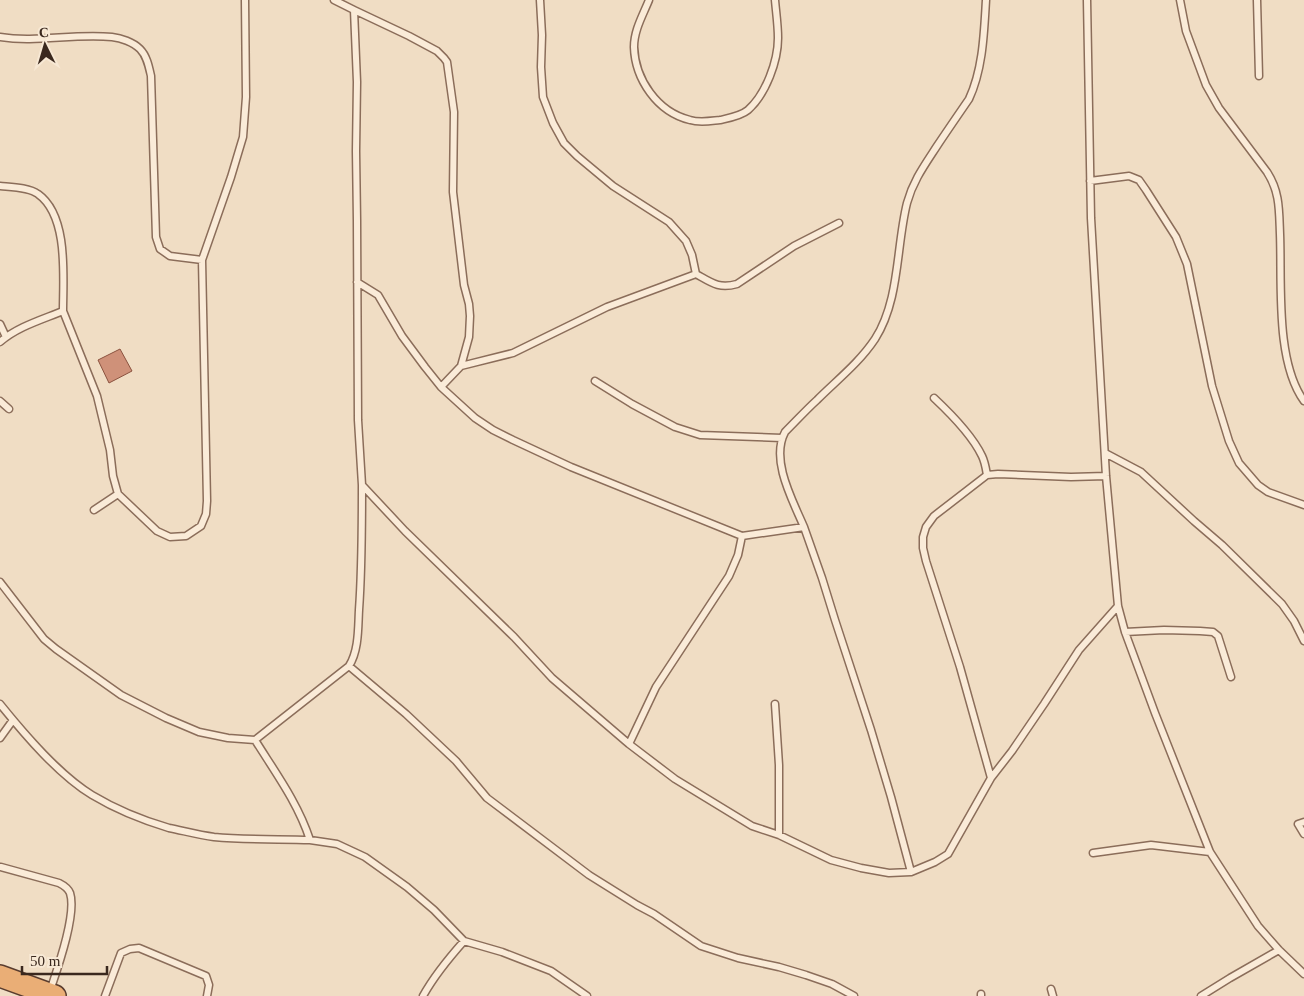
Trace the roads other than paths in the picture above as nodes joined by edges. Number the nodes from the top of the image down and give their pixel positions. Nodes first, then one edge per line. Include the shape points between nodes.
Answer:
1 (246, 0) edge
2 (334, 0) edge
3 (540, 0) edge
4 (649, 0) edge
5 (775, 0) edge
6 (986, 0) edge
7 (1087, 0) edge
8 (1180, 0) edge
9 (1257, 0) edge
10 (354, 10) junction
11 (0, 37) edge
12 (1259, 76) dead end
13 (1090, 181) junction
14 (0, 186) edge
15 (839, 222) dead end
16 (202, 260) junction
17 (696, 274) junction
18 (358, 282) junction
19 (62, 311) junction
20 (0, 324) edge
21 (6, 337) junction
22 (0, 342) edge
23 (461, 366) junction
24 (595, 381) dead end
25 (441, 387) junction
26 (934, 398) dead end
27 (0, 400) edge
28 (1304, 402) edge
29 (9, 409) dead end
30 (782, 438) junction
31 (1105, 453) junction
32 (987, 475) junction
33 (1106, 476) junction
34 (362, 485) junction
35 (118, 494) junction
36 (1304, 505) edge
37 (94, 510) dead end
38 (804, 527) junction
39 (742, 536) junction
40 (0, 582) edge
41 (1118, 606) junction
42 (1125, 632) junction
43 (1304, 641) edge
44 (349, 666) junction
45 (1231, 677) dead end
46 (0, 704) edge
47 (775, 704) dead end
48 (13, 720) junction
49 (0, 738) edge
50 (255, 740) junction
51 (629, 744) junction
52 (991, 778) junction
53 (1304, 822) edge
54 (1304, 834) edge
55 (779, 835) junction
56 (310, 840) junction
57 (1210, 852) junction
58 (1093, 853) dead end
59 (1, 867) dead end
60 (911, 872) junction
61 (464, 942) junction
62 (1279, 950) junction
63 (1304, 974) edge
64 (0, 976) edge
65 (52, 995) edge
66 (105, 996) edge
67 (207, 996) edge
68 (423, 996) edge
69 (587, 996) edge
70 (854, 996) edge
71 (1201, 996) edge

1 - 16 lane via 243,137
2 - 10 lane
3 - 17 lane via 543,97 564,143 613,186 670,222 686,241
4 - 5 lane via 636,31 634,45 641,77 648,91 671,112 690,120 707,122 747,111 762,93 769,80 778,39
6 - 30 lane via 981,57 974,88 914,182 884,322 851,369 816,400
7 - 13 lane
8 - 28 lane via 1186,30 1206,86 1267,172 1276,190 1283,342 1296,388
9 - 12 lane
10 - 18 lane
10 - 23 lane via 437,51 447,62 454,112 453,192 470,316 469,337
11 - 16 lane via 113,37 140,49 152,76 156,237 160,249 170,256
13 - 31 lane
13 - 36 lane via 1129,176 1138,180 1146,190 1176,237 1187,264 1212,386 1239,463 1268,492
14 - 19 lane via 37,193 51,208 62,251
15 - 17 lane via 794,246 737,284 717,286
16 - 35 lane via 206,514 201,526 186,536 170,538
17 - 23 lane via 607,307 513,353
18 - 25 lane via 378,295 402,336
18 - 34 lane via 358,420
19 - 21 lane
19 - 35 lane via 97,396
20 - 21 lane
21 - 22 lane
23 - 25 lane
24 - 30 lane via 675,427 700,435
25 - 39 lane via 475,418 513,440
26 - 32 lane via 981,454
27 - 29 lane
30 - 38 lane via 780,458 784,478
31 - 33 lane
31 - 43 lane via 1141,472 1222,544 1282,604
32 - 33 lane
32 - 52 lane via 934,516 926,528 923,548
33 - 41 lane
34 - 44 lane via 358,624 354,658
34 - 51 lane via 552,678
35 - 37 lane
38 - 39 lane
38 - 60 lane via 871,730
39 - 51 lane via 738,555 728,576 656,688
40 - 50 lane via 44,639 121,695 199,732
41 - 42 lane
41 - 52 lane via 1079,650
42 - 45 lane via 1213,632 1218,636
42 - 57 lane
44 - 50 lane
44 - 70 lane via 456,761 487,798 589,875 701,946 806,975
46 - 48 lane
47 - 55 lane
48 - 49 lane
48 - 56 lane via 66,775 121,811 146,821 213,837
50 - 56 lane via 298,809
51 - 55 lane via 706,799 752,826
52 - 60 lane via 948,854
53 - 54 lane via 1298,824
55 - 60 lane via 831,860 888,873
56 - 61 lane via 337,844 365,857 408,887
57 - 58 lane via 1151,845
57 - 62 lane via 1258,926
59 - 65 lane via 59,883 70,891 68,929
61 - 68 lane via 448,958
61 - 69 lane via 502,952 551,971
62 - 63 lane
62 - 71 lane
64 - 65 highway
66 - 67 lane via 121,953 139,948 206,976 209,985

